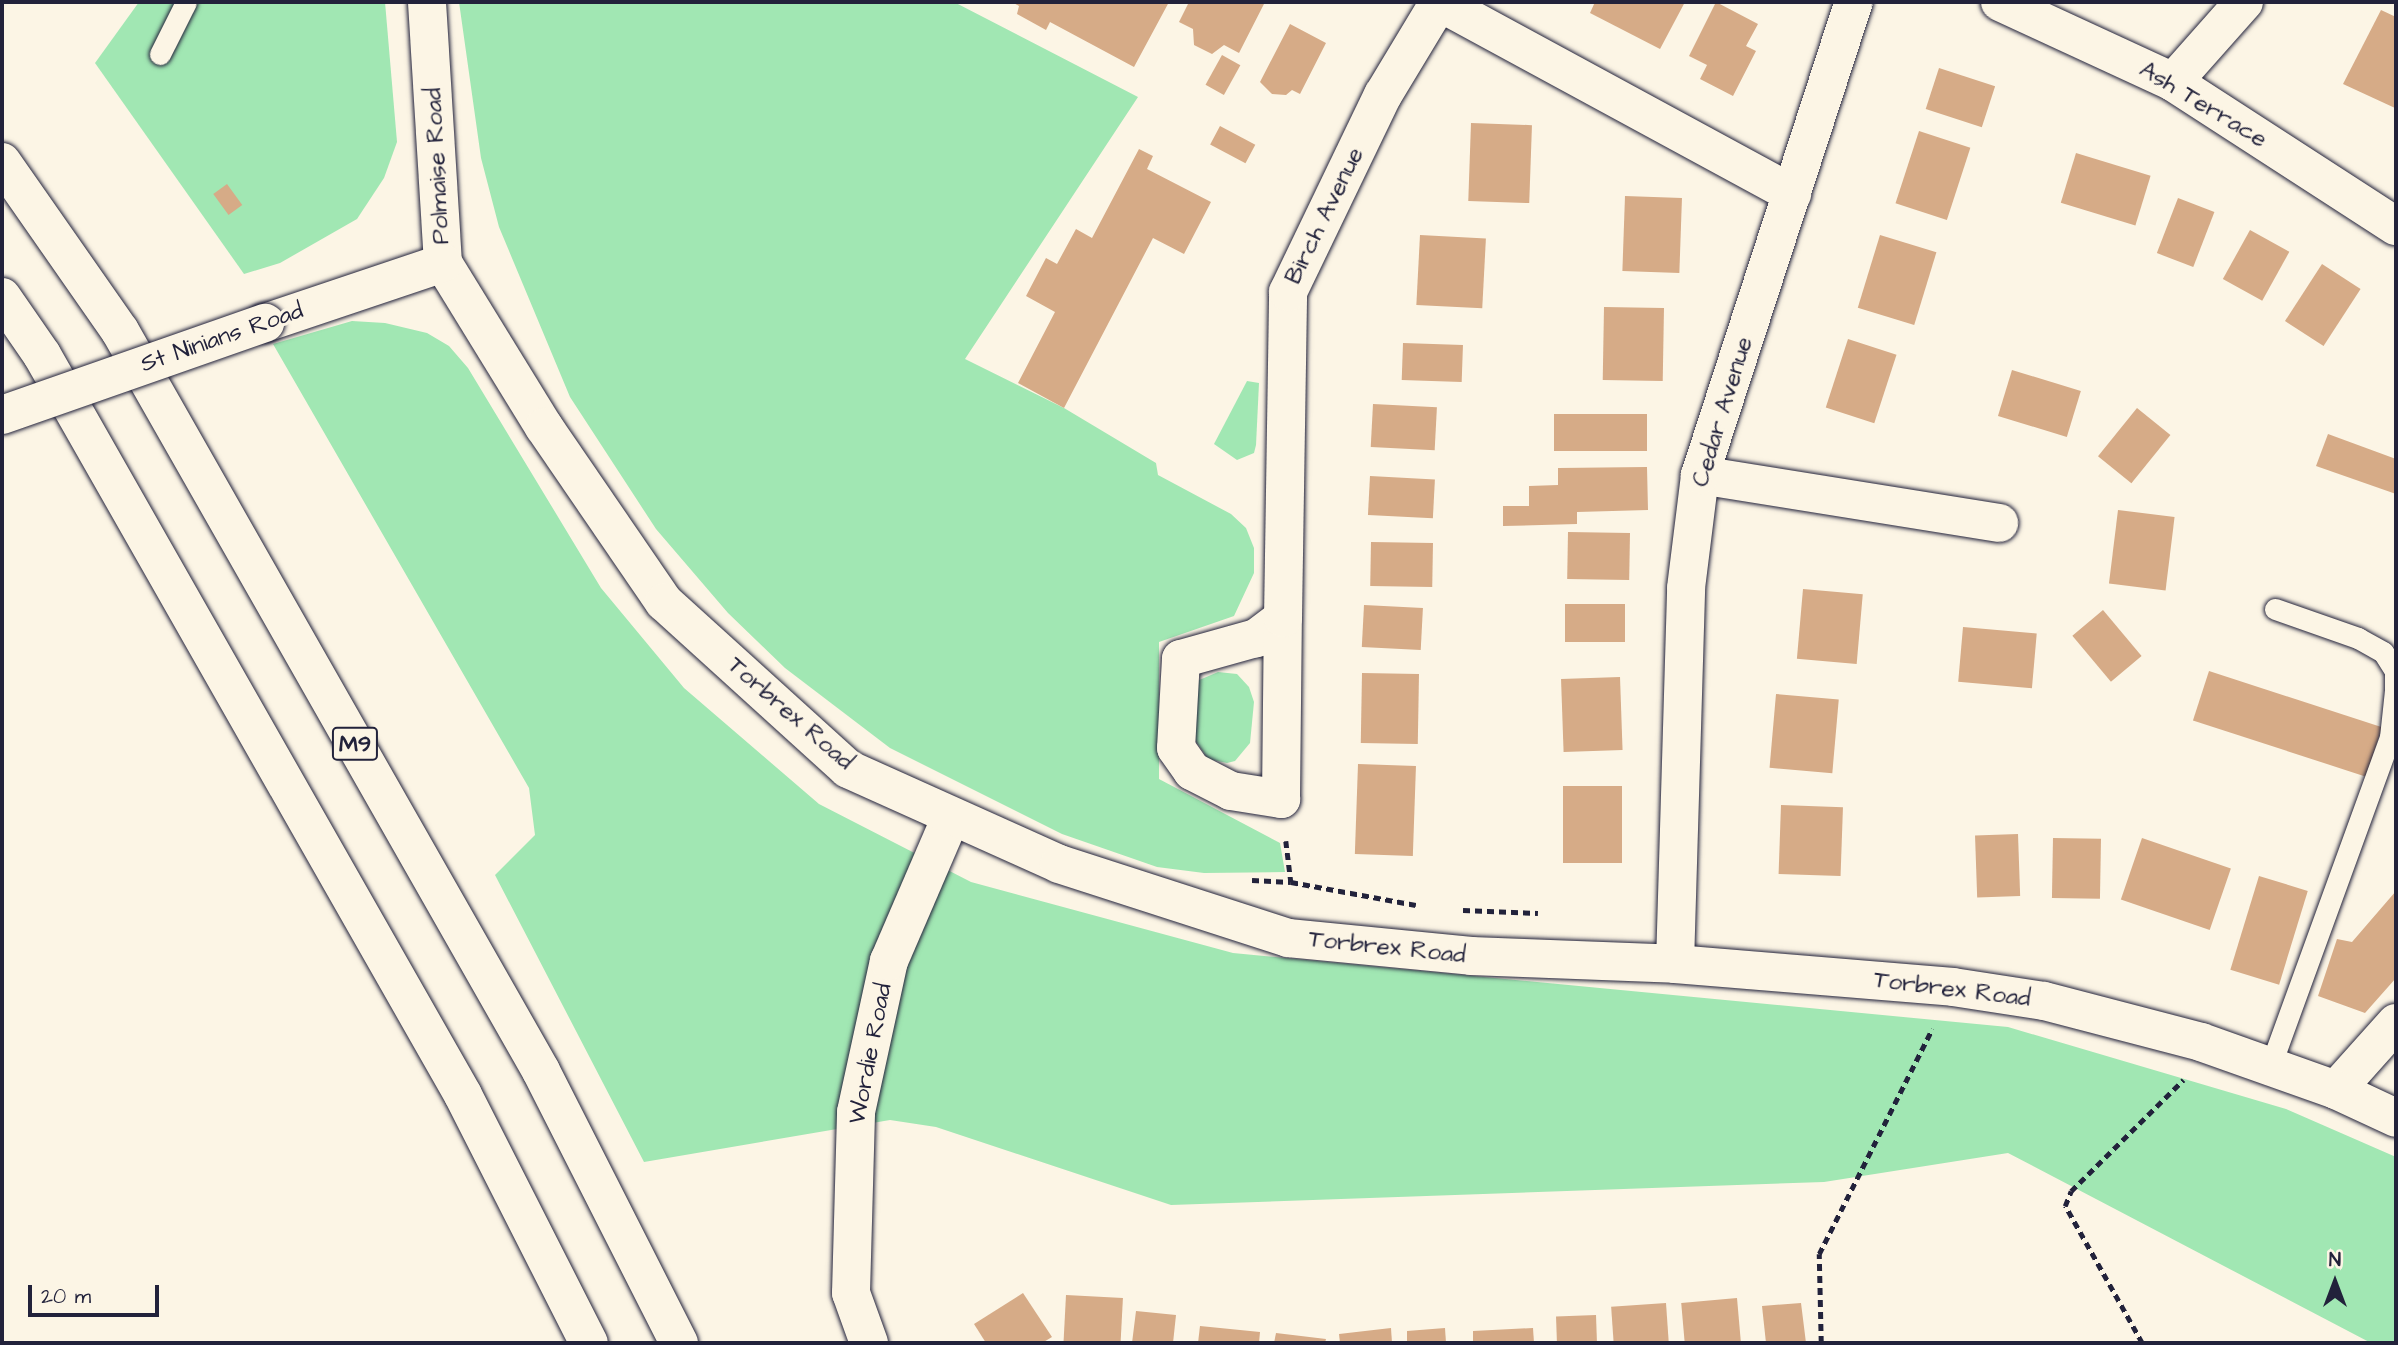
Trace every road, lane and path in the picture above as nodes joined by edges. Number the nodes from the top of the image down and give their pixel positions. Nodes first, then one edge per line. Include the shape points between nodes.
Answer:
1 (186, 2) edge
2 (427, 2) edge
3 (1854, 2) edge
4 (2000, 2) edge
5 (2244, 2) edge
6 (160, 54) dead end
7 (2174, 82) junction
8 (2, 162) edge
9 (1792, 194) junction
10 (2396, 226) edge
11 (443, 262) junction
12 (2, 297) edge
13 (2, 415) edge
14 (544, 427) joint
15 (1700, 475) junction
16 (1999, 523) dead end
17 (2275, 609) dead end
18 (1283, 618) junction
19 (951, 817) junction
20 (1249, 880) dead end
21 (1427, 908) dead end
22 (1454, 909) dead end
23 (1549, 914) dead end
24 (1675, 964) junction
25 (1953, 987) junction
26 (2396, 1023) edge
27 (2216, 1048) junction
28 (2270, 1067) junction
29 (2336, 1090) junction
30 (2396, 1118) edge
31 (589, 1343) edge
32 (679, 1343) edge
33 (869, 1343) edge
34 (1821, 1343) edge
35 (2142, 1343) edge

1 - 6 lane
2 - 11 main road, Polmaise Road
3 - 9 main road, Cedar Avenue
4 - 7 main road, Ash Terrace
5 - 7 main road
7 - 10 main road, Ash Terrace
8 - 32 main road, M9 via 127,344 541,1071
9 - 15 main road, Cedar Avenue
9 - 18 main road, Birch Avenue via 1439,2 1383,95 1287,292
11 - 13 main road, St Ninians Road, bridge
11 - 14 main road, Polmaise Road
12 - 31 main road via 42,355 463,1095
14 - 19 main road, Torbrex Road via 664,603 848,769
15 - 16 main road
15 - 24 main road, Cedar Avenue via 1686,588
17 - 28 lane via 2358,638 2383,652 2395,671 2395,690 2390,737
18 - 18 main road, Birch Avenue via 1256,638 1181,659 1176,748 1192,771 1231,791 1281,799
19 - 24 main road, Torbrex Road via 1059,864 1288,938 1471,956
19 - 33 main road, Wordie Road via 889,961 856,1112 851,1293
20 - 21 path via 1304,884
22 - 23 path
24 - 25 main road, Torbrex Road
25 - 27 main road, Torbrex Road via 2044,1001
25 - 34 path via 1819,1254
26 - 29 main road
27 - 28 main road, Torbrex Road
27 - 35 path via 2071,1191 2065,1206
28 - 29 main road, Torbrex Road
29 - 30 main road, Torbrex Road

